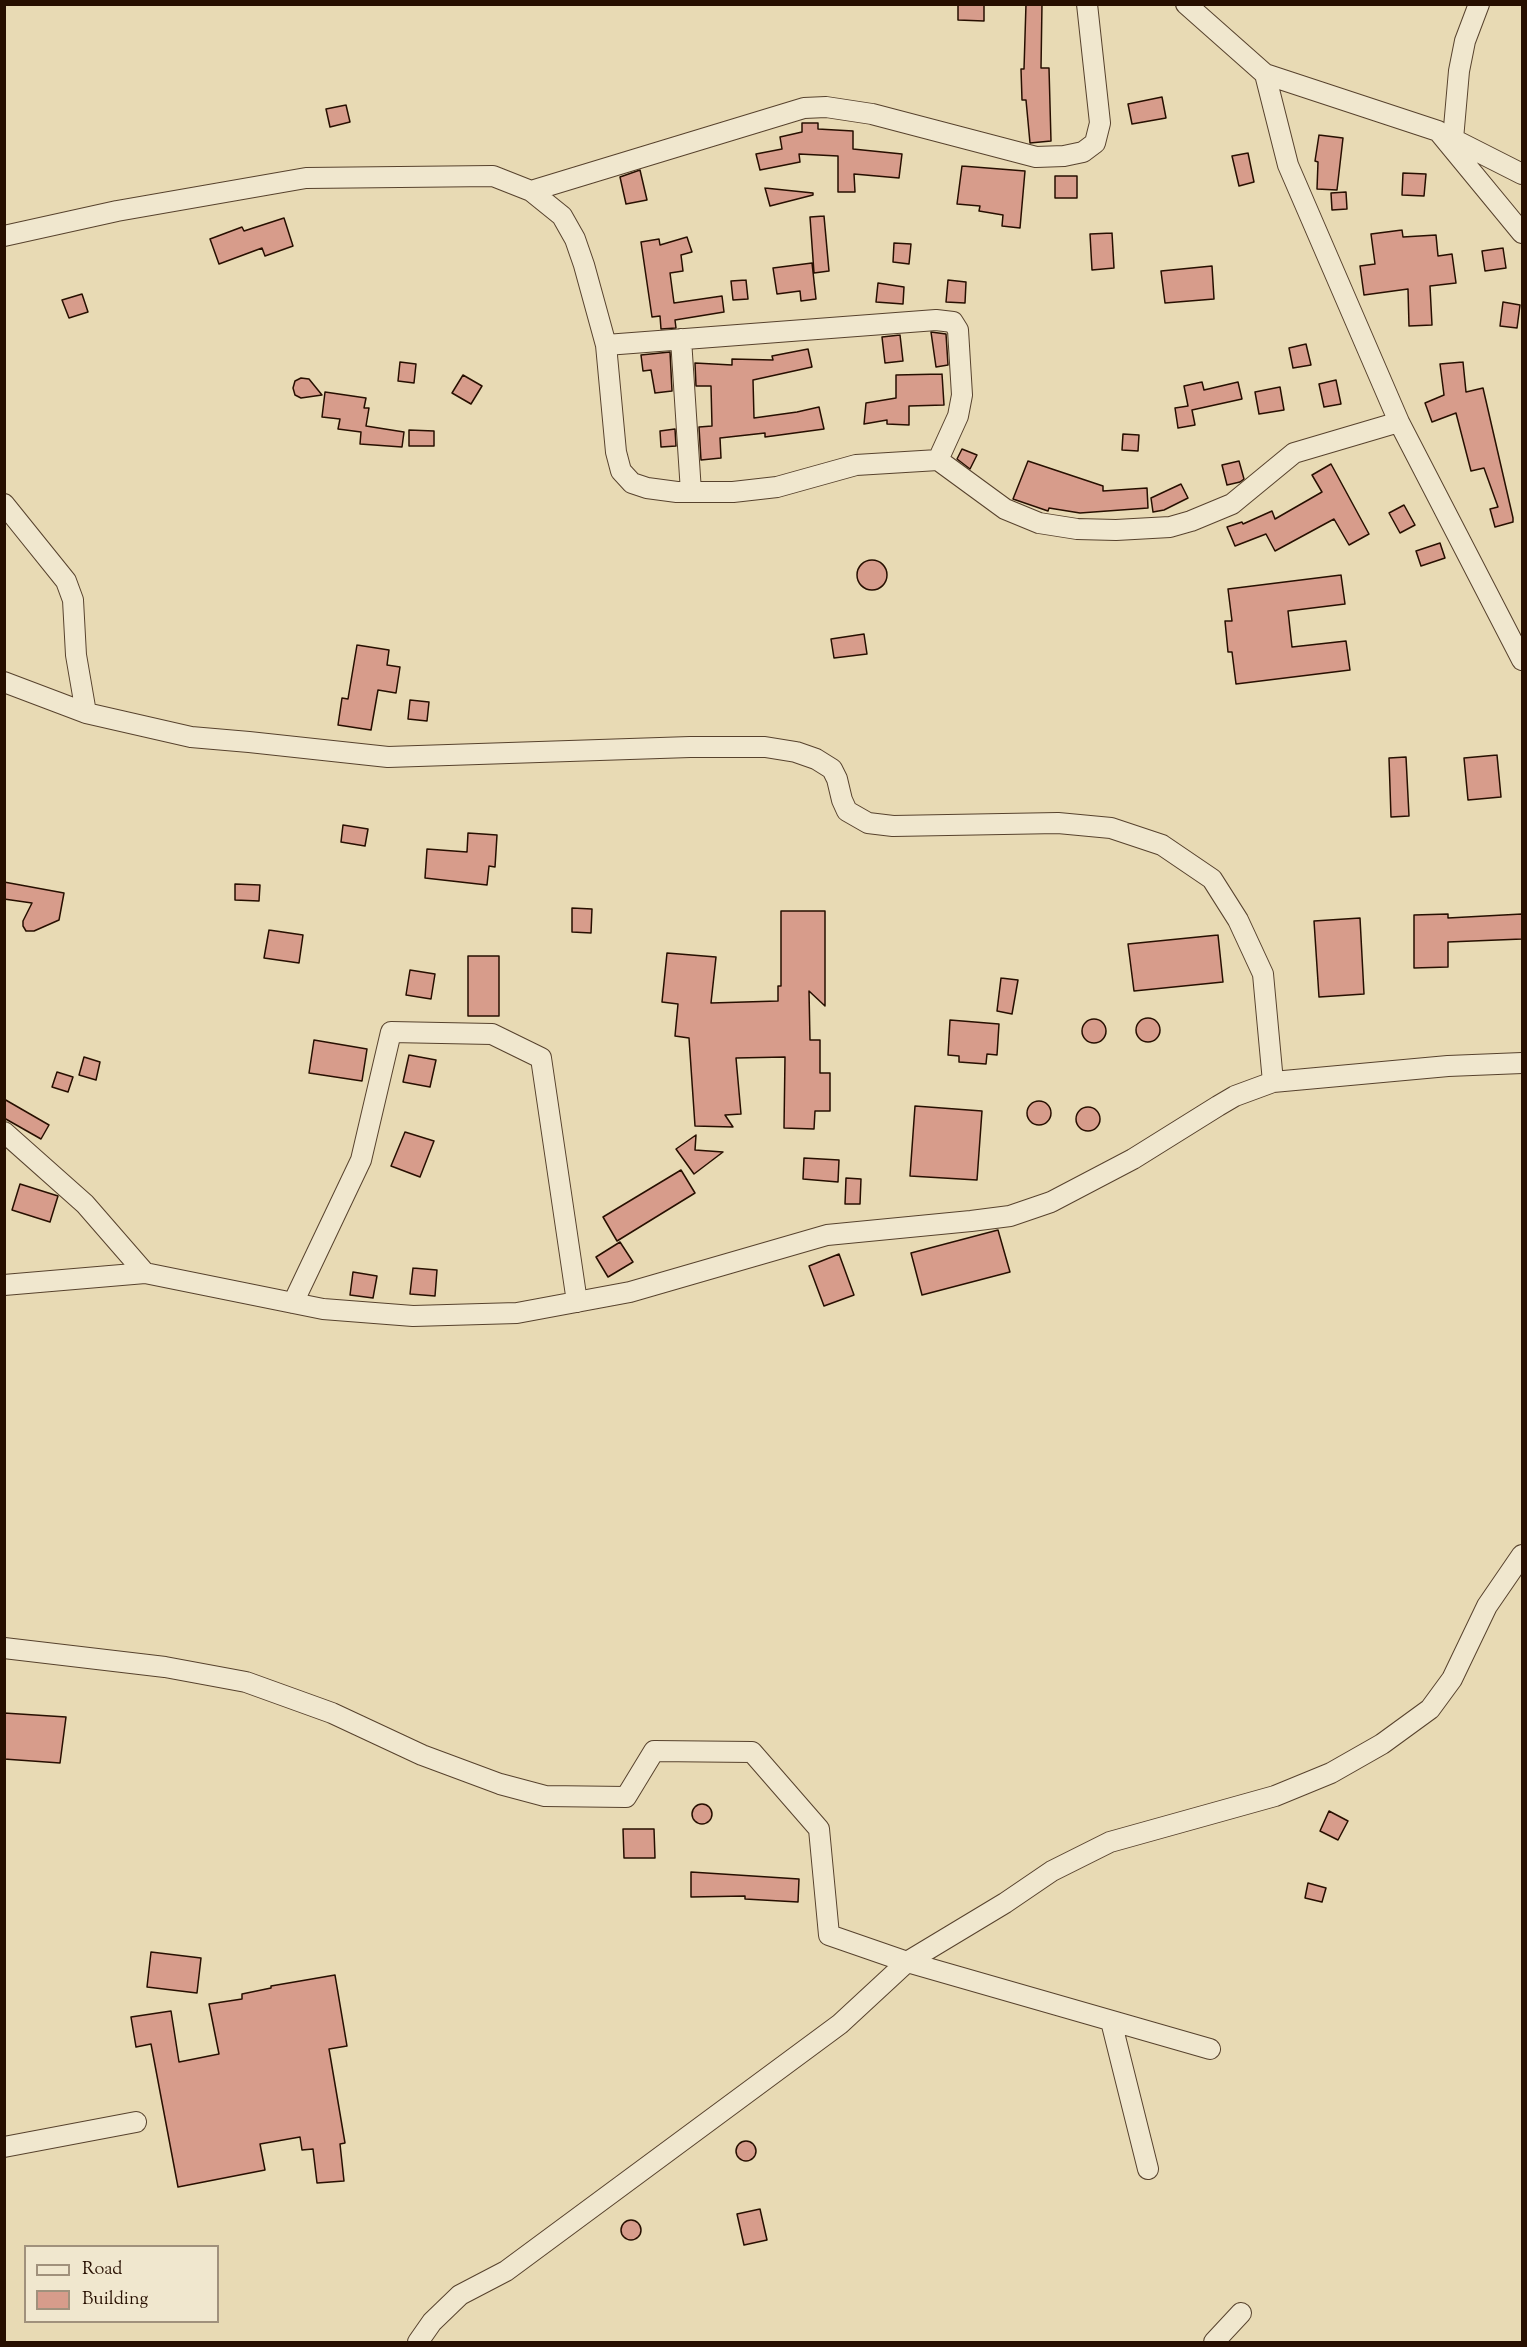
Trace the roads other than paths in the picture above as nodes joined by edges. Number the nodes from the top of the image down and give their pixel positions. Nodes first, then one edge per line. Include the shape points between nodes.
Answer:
1 (1087, 4) edge
2 (1186, 4) edge
3 (1479, 4) edge
4 (1265, 74) junction
5 (1446, 135) junction
6 (1522, 174) edge
7 (531, 191) junction
8 (1522, 233) edge
9 (4, 236) edge
10 (681, 339) junction
11 (606, 345) junction
12 (1399, 422) junction
13 (938, 460) junction
14 (691, 492) junction
15 (4, 504) edge
16 (1522, 660) edge
17 (4, 682) edge
18 (86, 713) junction
19 (1522, 1063) edge
20 (1273, 1082) junction
21 (4, 1132) edge
22 (145, 1273) junction
23 (4, 1285) edge
24 (577, 1302) junction
25 (293, 1303) junction
26 (1522, 1555) edge
27 (4, 1648) edge
28 (907, 1962) junction
29 (1111, 2021) junction
30 (1210, 2049) dead end
31 (136, 2122) dead end
32 (4, 2147) edge
33 (1148, 2169) dead end
34 (1241, 2313) dead end
35 (418, 2343) edge
36 (1214, 2343) edge

1 - 7 street via 1100,123 1095,143 1083,152 1036,157 872,114 804,108
2 - 4 street
3 - 5 street via 1465,41
4 - 5 street
4 - 12 street via 1288,165
5 - 6 street
5 - 8 street
7 - 9 street via 493,176 306,178 117,211
7 - 11 street via 562,216 575,239
10 - 11 street
10 - 13 street via 936,320 953,322 958,330 962,395 958,416
10 - 14 street
11 - 14 street via 621,471 632,483 647,488
12 - 13 street via 1294,453 1232,504 1170,527 1077,530 1039,523 1005,509
12 - 16 street
13 - 14 street via 856,465 777,487
15 - 18 street via 66,581 73,600 76,655
17 - 18 street
18 - 20 street via 191,738 388,757 765,747 796,752 832,769 847,811 867,823 1058,823 1112,828 1162,845 1212,879 1239,920 1263,974
19 - 20 street
20 - 24 street via 1226,1101 1133,1160 1052,1202 1010,1216 827,1234 630,1292
21 - 22 street via 85,1204
22 - 23 street
22 - 25 street
24 - 25 street via 517,1313 413,1316
24 - 25 street via 541,1058 492,1034 391,1032 361,1160
26 - 28 street via 1487,1606 1447,1687 1430,1709 1382,1744 1331,1773 1275,1796 1110,1842 1052,1870
27 - 28 street via 165,1667 246,1682 332,1713 422,1755 545,1796 626,1797 654,1751 752,1752 819,1830 829,1935
28 - 29 street
28 - 35 street via 840,2024 506,2271 460,2295 432,2322
29 - 30 street
29 - 33 street
31 - 32 street
34 - 36 street

